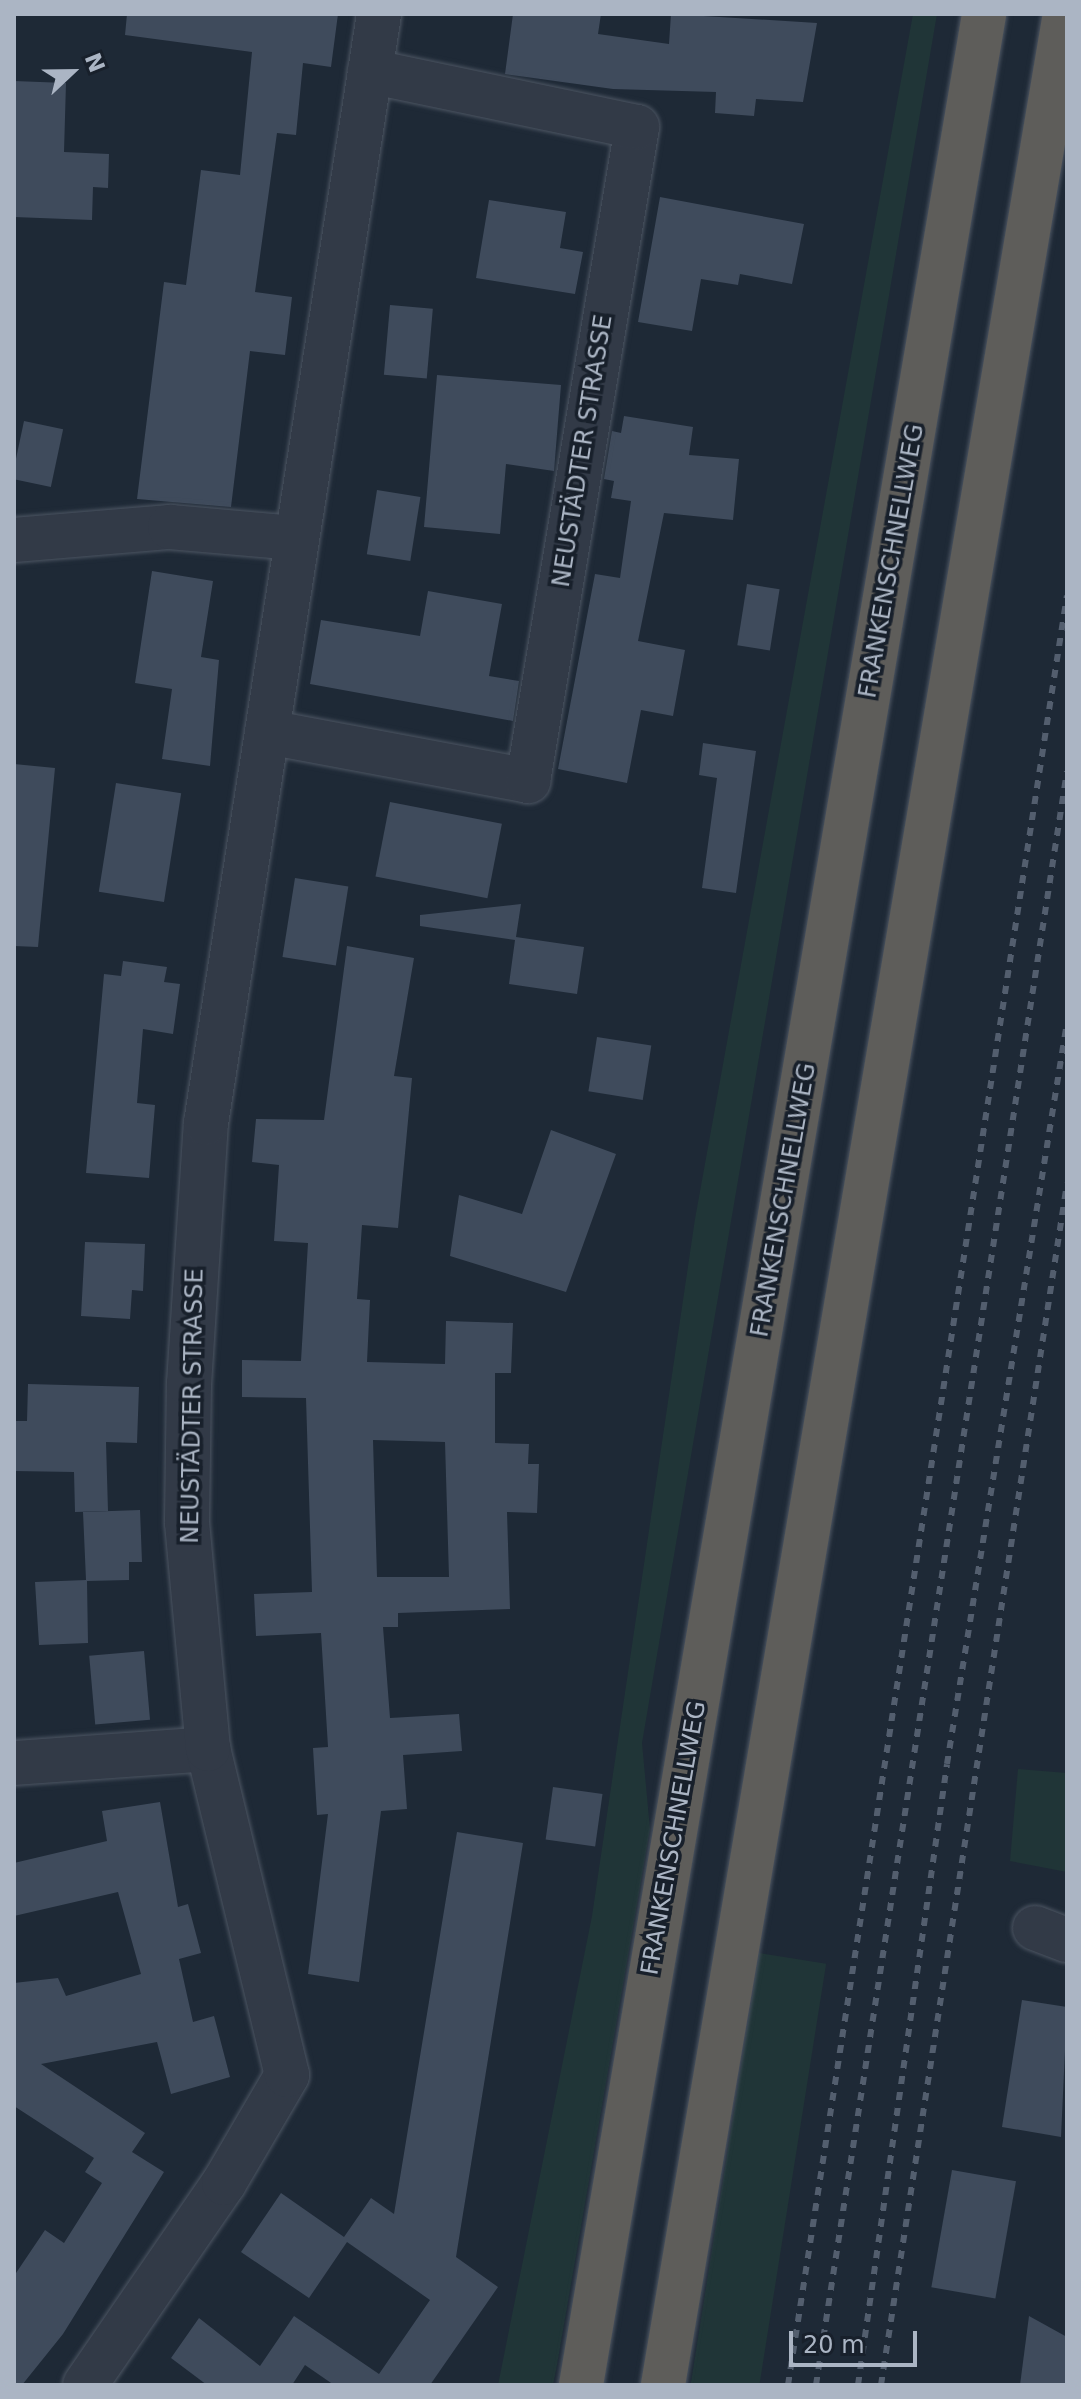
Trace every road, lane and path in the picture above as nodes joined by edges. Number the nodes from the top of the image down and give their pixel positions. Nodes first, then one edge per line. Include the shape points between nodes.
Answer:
1 (379, 14) edge
2 (984, 14) edge
3 (1065, 14) edge
4 (370, 71) junction
5 (297, 538) junction
6 (14, 540) edge
7 (267, 732) junction
8 (208, 1749) junction
9 (14, 1763) edge
10 (85, 2385) edge
11 (581, 2385) edge
12 (663, 2385) edge

1 - 4 street, NEUSTÄDTER STRASSE
2 - 11 highway, FRANKENSCHNELLWEG
3 - 12 highway
4 - 5 street, NEUSTÄDTER STRASSE
4 - 7 street, NEUSTÄDTER STRASSE via 637,127 528,781
5 - 6 street via 170,527
5 - 7 street, NEUSTÄDTER STRASSE
7 - 8 street, NEUSTÄDTER STRASSE via 206,1123 195,1259 187,1522
8 - 9 street
8 - 10 street, NEUSTÄDTER STRASSE via 287,2075 224,2183

